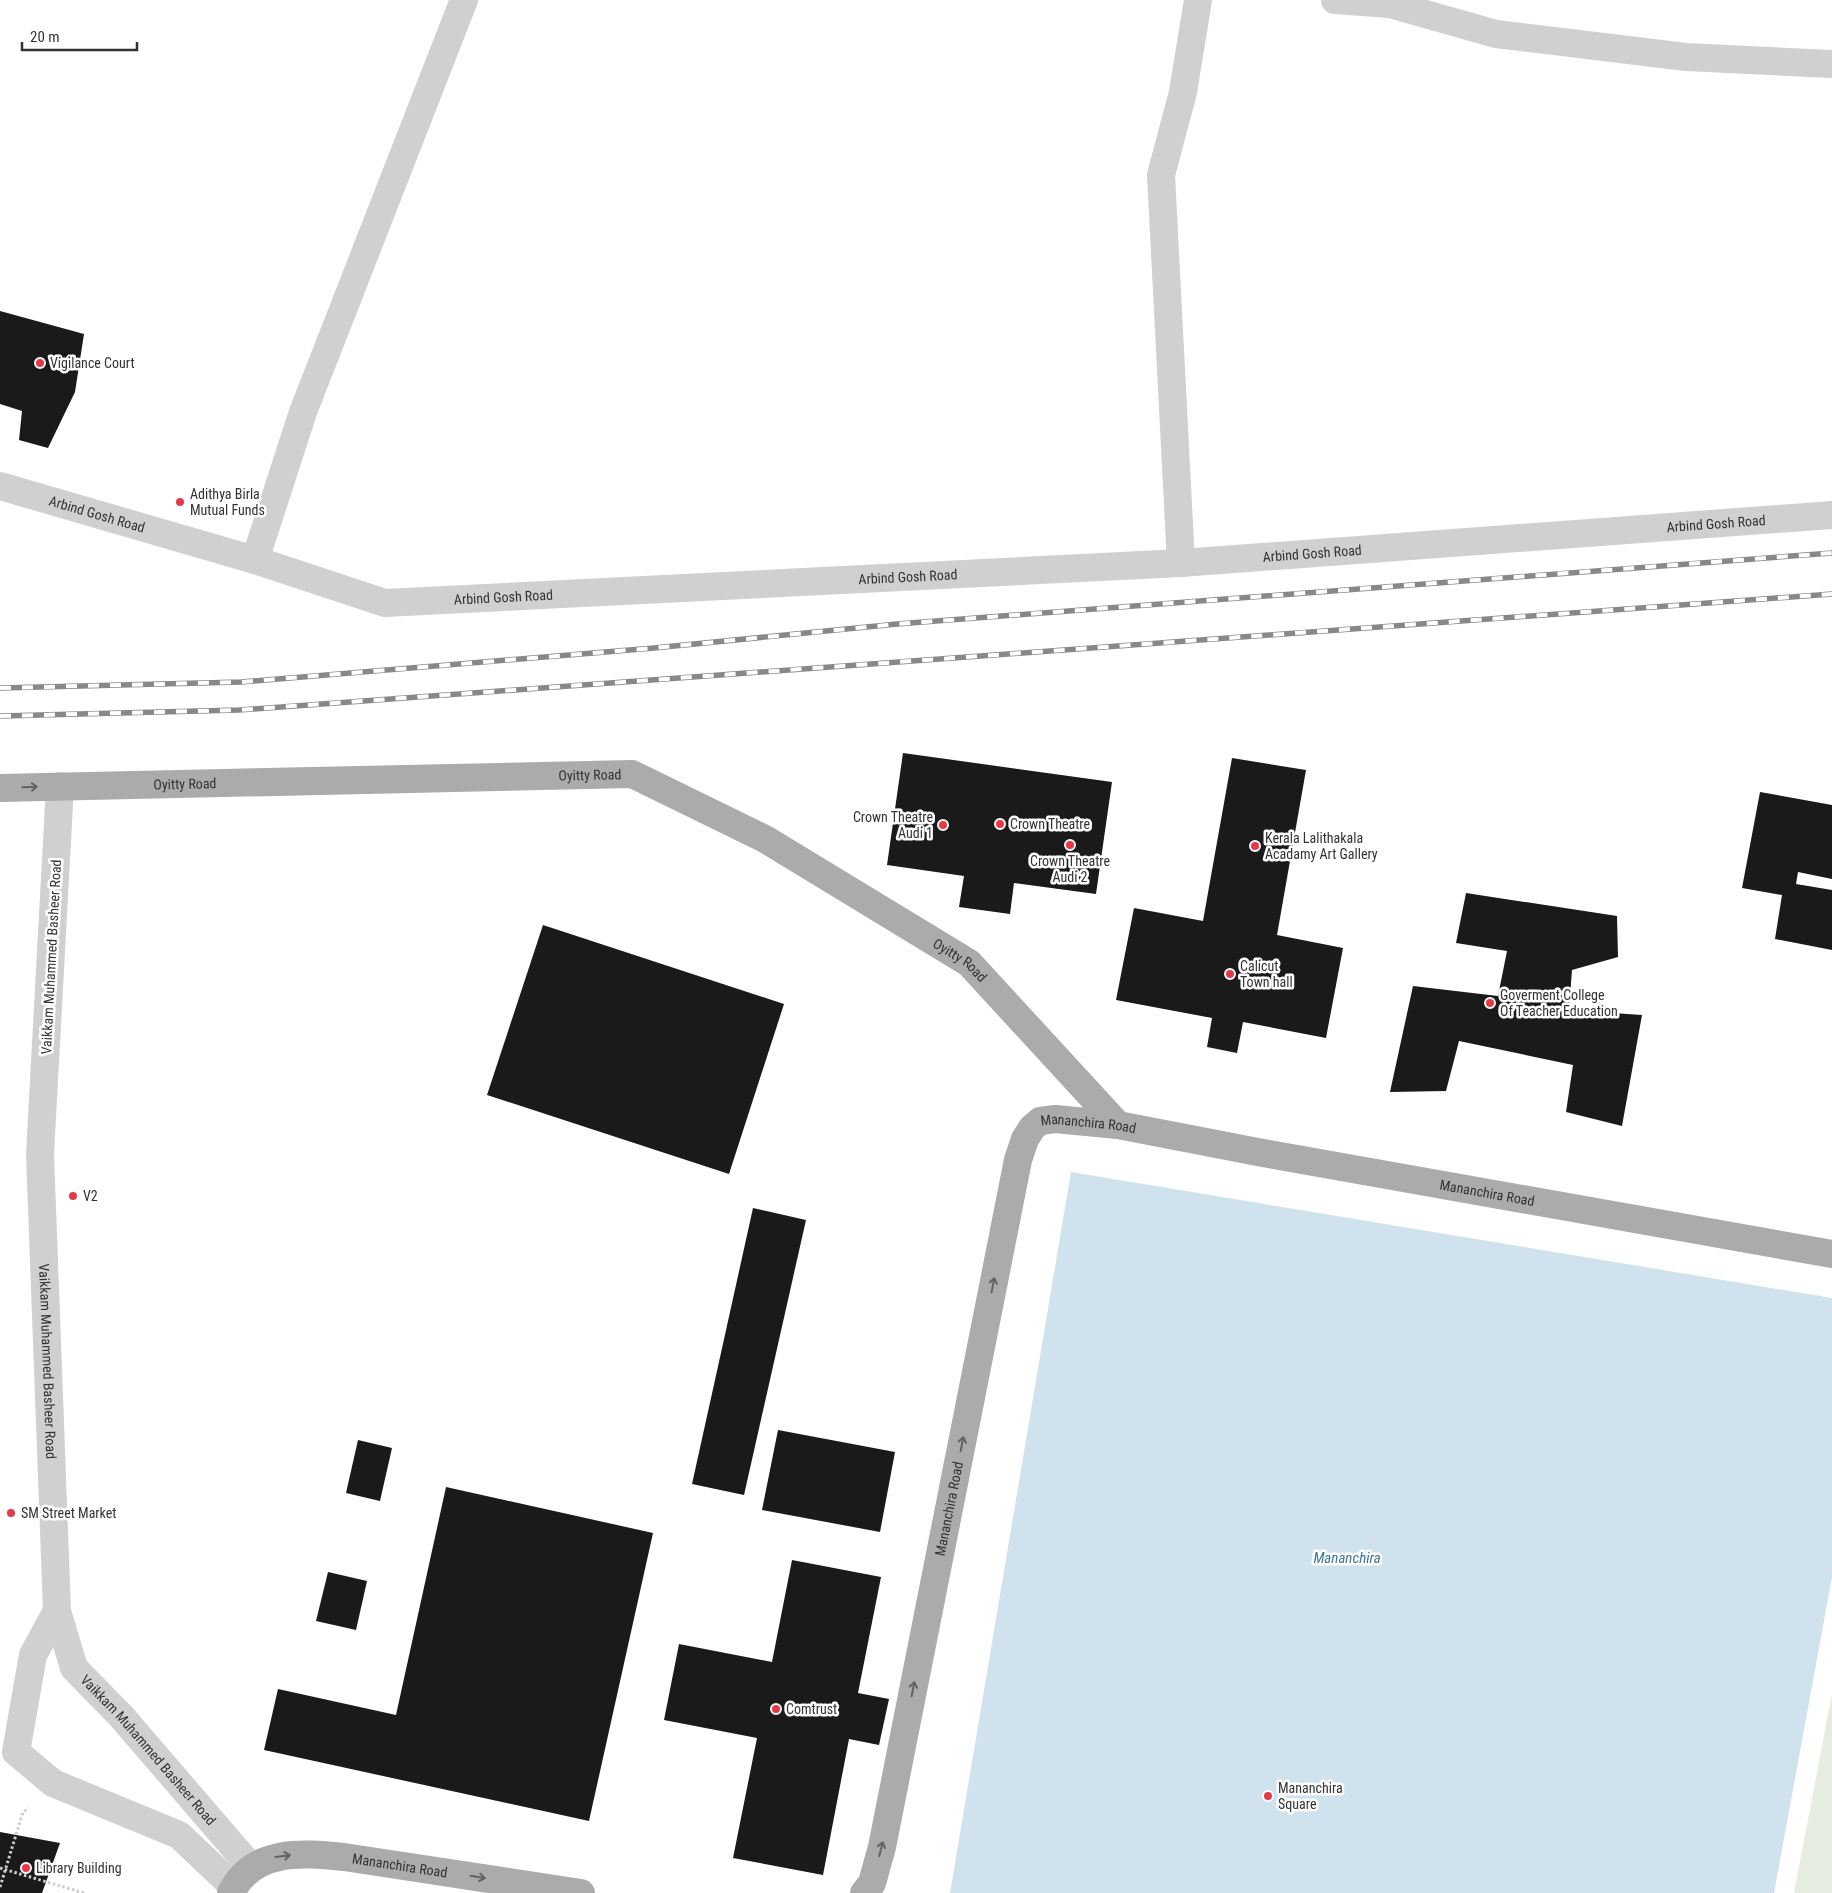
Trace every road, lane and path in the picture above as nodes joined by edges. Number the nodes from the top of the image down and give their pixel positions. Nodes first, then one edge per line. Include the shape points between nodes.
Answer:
1 (464, 0) edge
2 (1198, 0) edge
3 (1335, 0) edge
4 (1393, 2) edge
5 (1832, 64) edge
6 (0, 486) edge
7 (1832, 515) edge
8 (255, 560) junction
9 (1181, 563) junction
10 (60, 786) junction
11 (0, 788) edge
12 (1118, 1125) junction
13 (1832, 1254) edge
14 (57, 1611) junction
15 (53, 1783) junction
16 (0, 1868) edge
17 (5, 1870) junction
18 (239, 1883) edge
19 (0, 1887) edge
20 (84, 1893) edge
21 (581, 1893) edge
22 (864, 1893) edge

1 - 8 street via 303,412
2 - 9 street via 1183,92 1161,175
3 - 4 street
4 - 5 street via 1496,34 1686,57
6 - 8 street, Arbind Gosh Road
7 - 9 street, Arbind Gosh Road
8 - 9 street, Arbind Gosh Road via 385,603
11 -> 10 main road, Oyitty Road
10 - 12 main road, Oyitty Road via 632,774 764,839 969,963
10 - 14 street, Vaikkam Muhammed Basheer Road via 40,1154
12 - 13 main road, Mananchira Road via 1263,1154
22 -> 12 main road, Mananchira Road via 872,1883 882,1847 1020,1153 1032,1128 1040,1121 1056,1119
14 - 15 street via 34,1656 16,1752
14 - 18 street, Vaikkam Muhammed Basheer Road via 74,1668 121,1716
15 - 17 path via 44,1798 23,1812
15 - 18 street via 179,1835
16 - 17 path
17 - 19 path
17 - 20 path
18 -> 21 main road, Mananchira Road via 275,1857 306,1854

